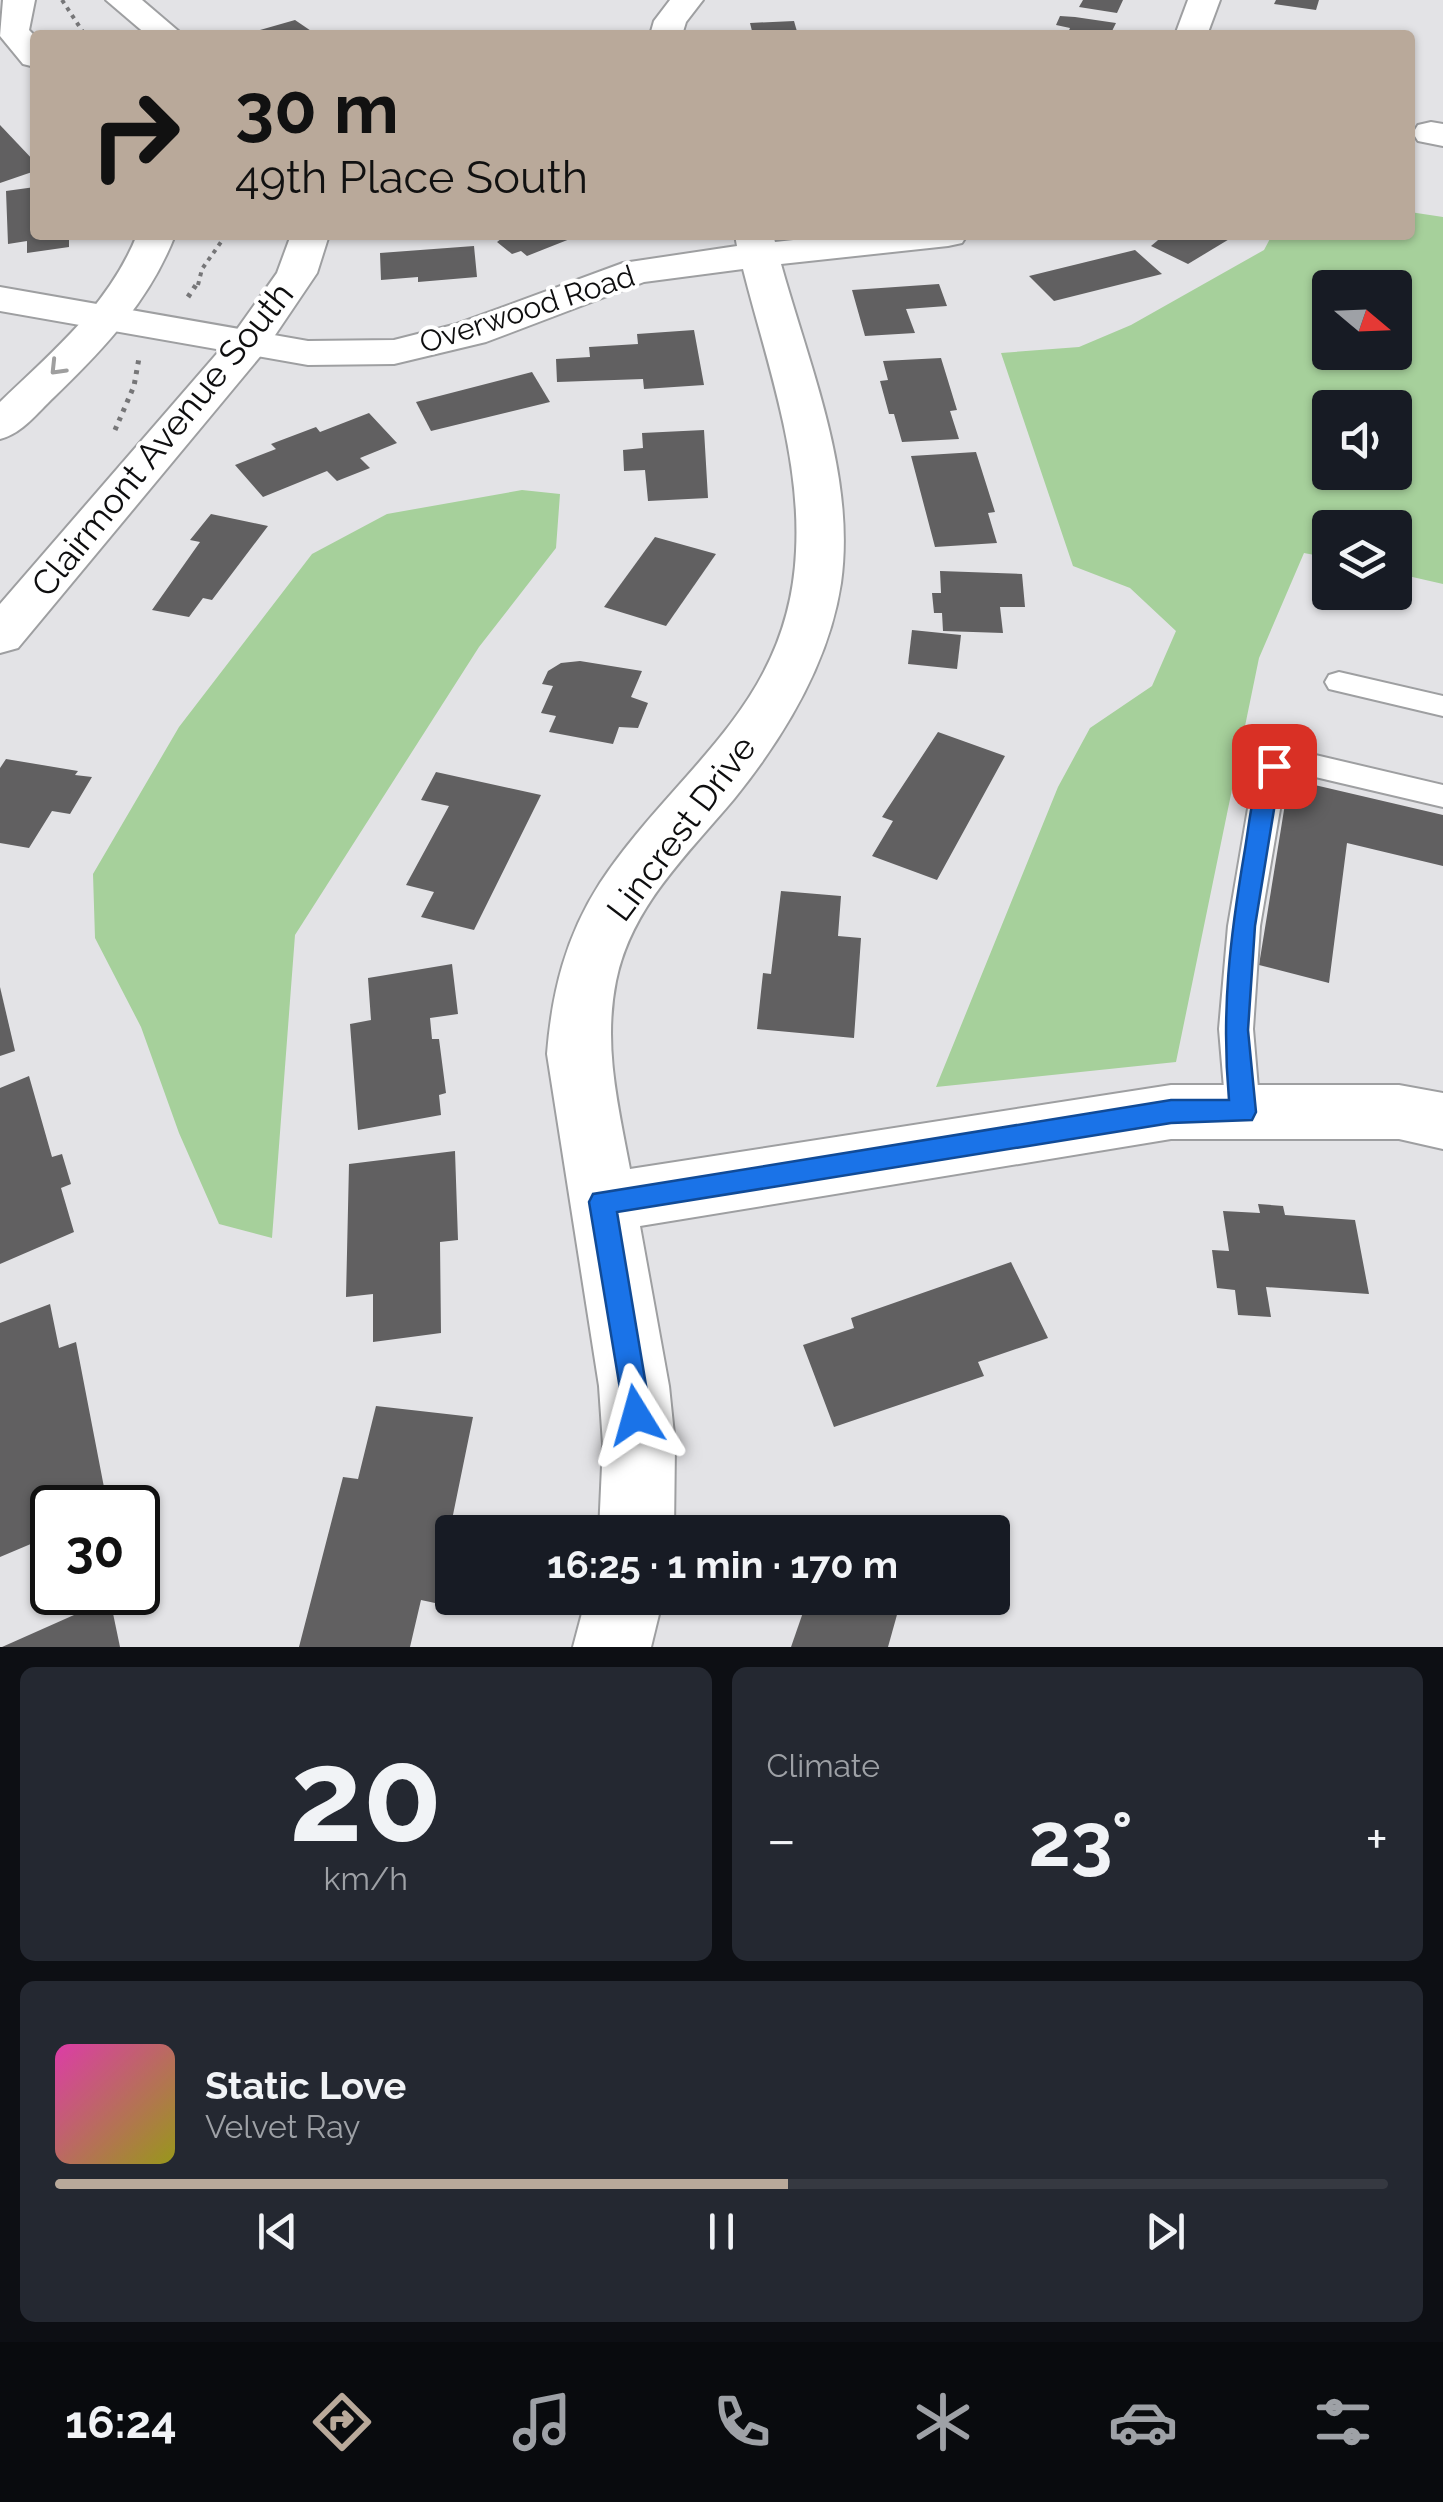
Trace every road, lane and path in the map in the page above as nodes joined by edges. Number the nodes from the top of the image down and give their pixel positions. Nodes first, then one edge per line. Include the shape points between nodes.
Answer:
1 (19, 0) edge
2 (62, 0) edge
3 (122, 0) edge
4 (687, 0) edge
5 (1204, 0) edge
6 (82, 30) edge
7 (161, 30) edge
8 (667, 30) edge
9 (1193, 30) edge
10 (30, 51) edge
11 (154, 240) edge
12 (222, 240) edge
13 (308, 240) edge
14 (852, 240) edge
15 (756, 245) edge
16 (0, 298) edge
17 (104, 320) junction
18 (154, 326) junction
19 (248, 344) junction
20 (0, 426) edge
21 (112, 435) dead end
22 (0, 636) edge
23 (1339, 682) dead end
24 (1443, 706) edge
25 (1443, 796) edge
26 (1243, 1112) junction
27 (1443, 1121) edge
28 (602, 1202) junction
29 (637, 1515) edge
30 (620, 1615) edge
31 (612, 1647) edge

1 - 10 street via 13,31
2 - 6 path
3 - 7 street
4 - 8 street
5 - 9 street
11 - 17 street via 137,278
12 - 18 path via 197,288
13 - 19 street, Clairmont Avenue South via 297,273
14 - 15 street, Overwood Road
15 - 19 street, Overwood Road via 638,271 471,333 394,352 308,353
15 - 28 street, Lincrest Drive via 817,484 814,594 770,706 718,781 631,882 598,943 583,997 578,1054
16 - 17 street, Overwood Road
17 - 18 street, Overwood Road
17 -> 20 street
18 - 19 street, Overwood Road
18 - 21 path via 139,340 139,372
19 - 22 street, Clairmont Avenue South
23 - 24 lane
25 - 26 lane via 1294,760 1274,766 1244,926 1236,1030
26 - 27 street via 1400,1112
26 - 28 street via 1171,1112
28 - 29 street, Lincrest Drive via 634,1386
30 - 31 street

